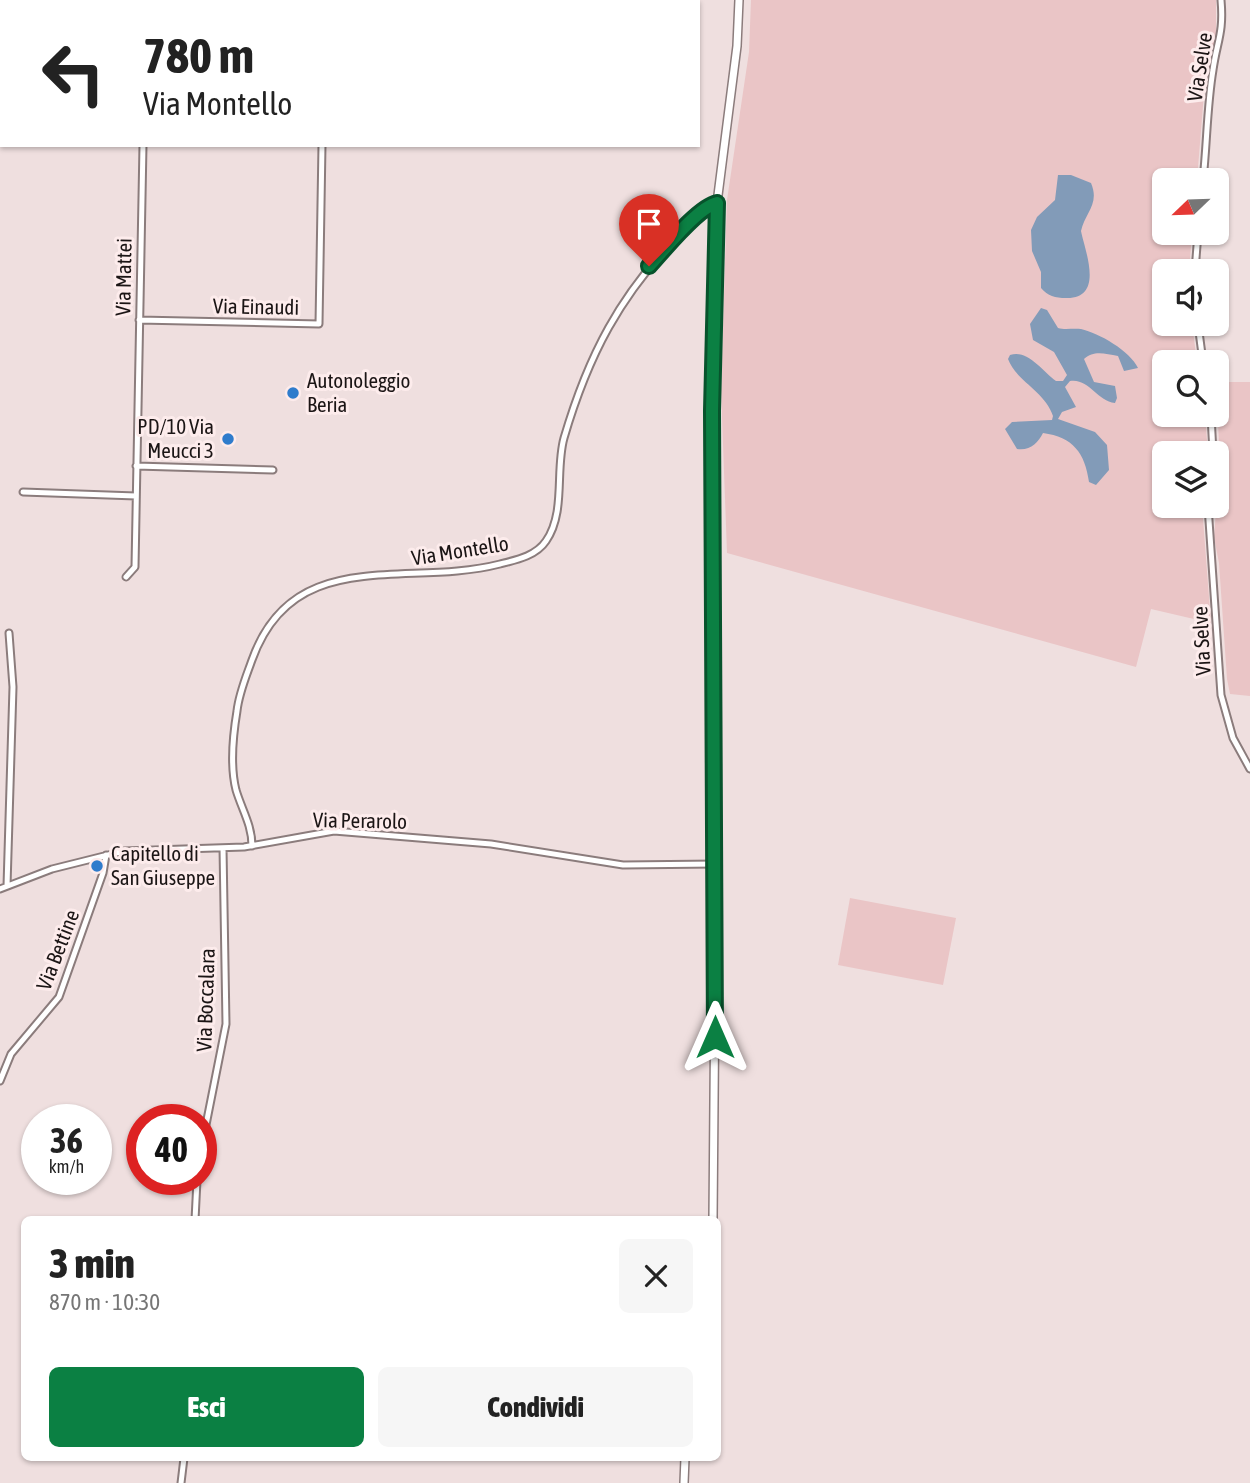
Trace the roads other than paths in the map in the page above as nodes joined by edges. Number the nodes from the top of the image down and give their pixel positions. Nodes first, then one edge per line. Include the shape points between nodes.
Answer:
1 (739, 0) edge
2 (1221, 0) edge
3 (143, 147) edge
4 (322, 147) edge
5 (1204, 168) edge
6 (717, 203) junction
7 (139, 320) junction
8 (135, 466) junction
9 (273, 470) dead end
10 (23, 492) dead end
11 (136, 496) junction
12 (1209, 518) edge
13 (126, 577) dead end
14 (9, 633) dead end
15 (1250, 769) edge
16 (251, 845) junction
17 (223, 848) junction
18 (106, 855) junction
19 (716, 864) junction
20 (7, 887) junction
21 (0, 889) edge
22 (0, 1082) edge
23 (210, 1104) edge
24 (196, 1195) edge
25 (195, 1216) edge
26 (713, 1216) edge
27 (184, 1461) edge
28 (685, 1461) edge
29 (181, 1483) edge
30 (684, 1483) edge

1 - 6 street
2 - 5 street, Via Selve via 1221,44 1213,69
3 - 7 street, Via Mattei
4 - 7 street, Via Einaudi via 319,324
6 - 16 street, Via Montello via 690,223 649,266 595,348 564,437 553,528 540,549 468,570 339,579 290,601 272,620 241,692 235,727 235,782 252,832
6 - 19 street via 712,411
7 - 8 street, Via Mattei
8 - 9 street
8 - 11 street, Via Mattei
10 - 11 street
11 - 13 street, Via Mattei via 135,567
12 - 15 street, Via Selve via 1221,695 1233,738
14 - 20 street via 13,687
16 - 17 street, Via Perarolo
16 - 19 street, Via Perarolo via 334,831 491,844 623,866
17 - 18 street, Via Perarolo via 141,849
17 - 23 street, Via Boccalara via 226,1024
18 - 20 street, Via Perarolo
18 - 22 street, Via Bettine via 59,997 11,1054
19 - 26 street
20 - 21 street, Via Perarolo
24 - 25 street
27 - 29 street
28 - 30 street

